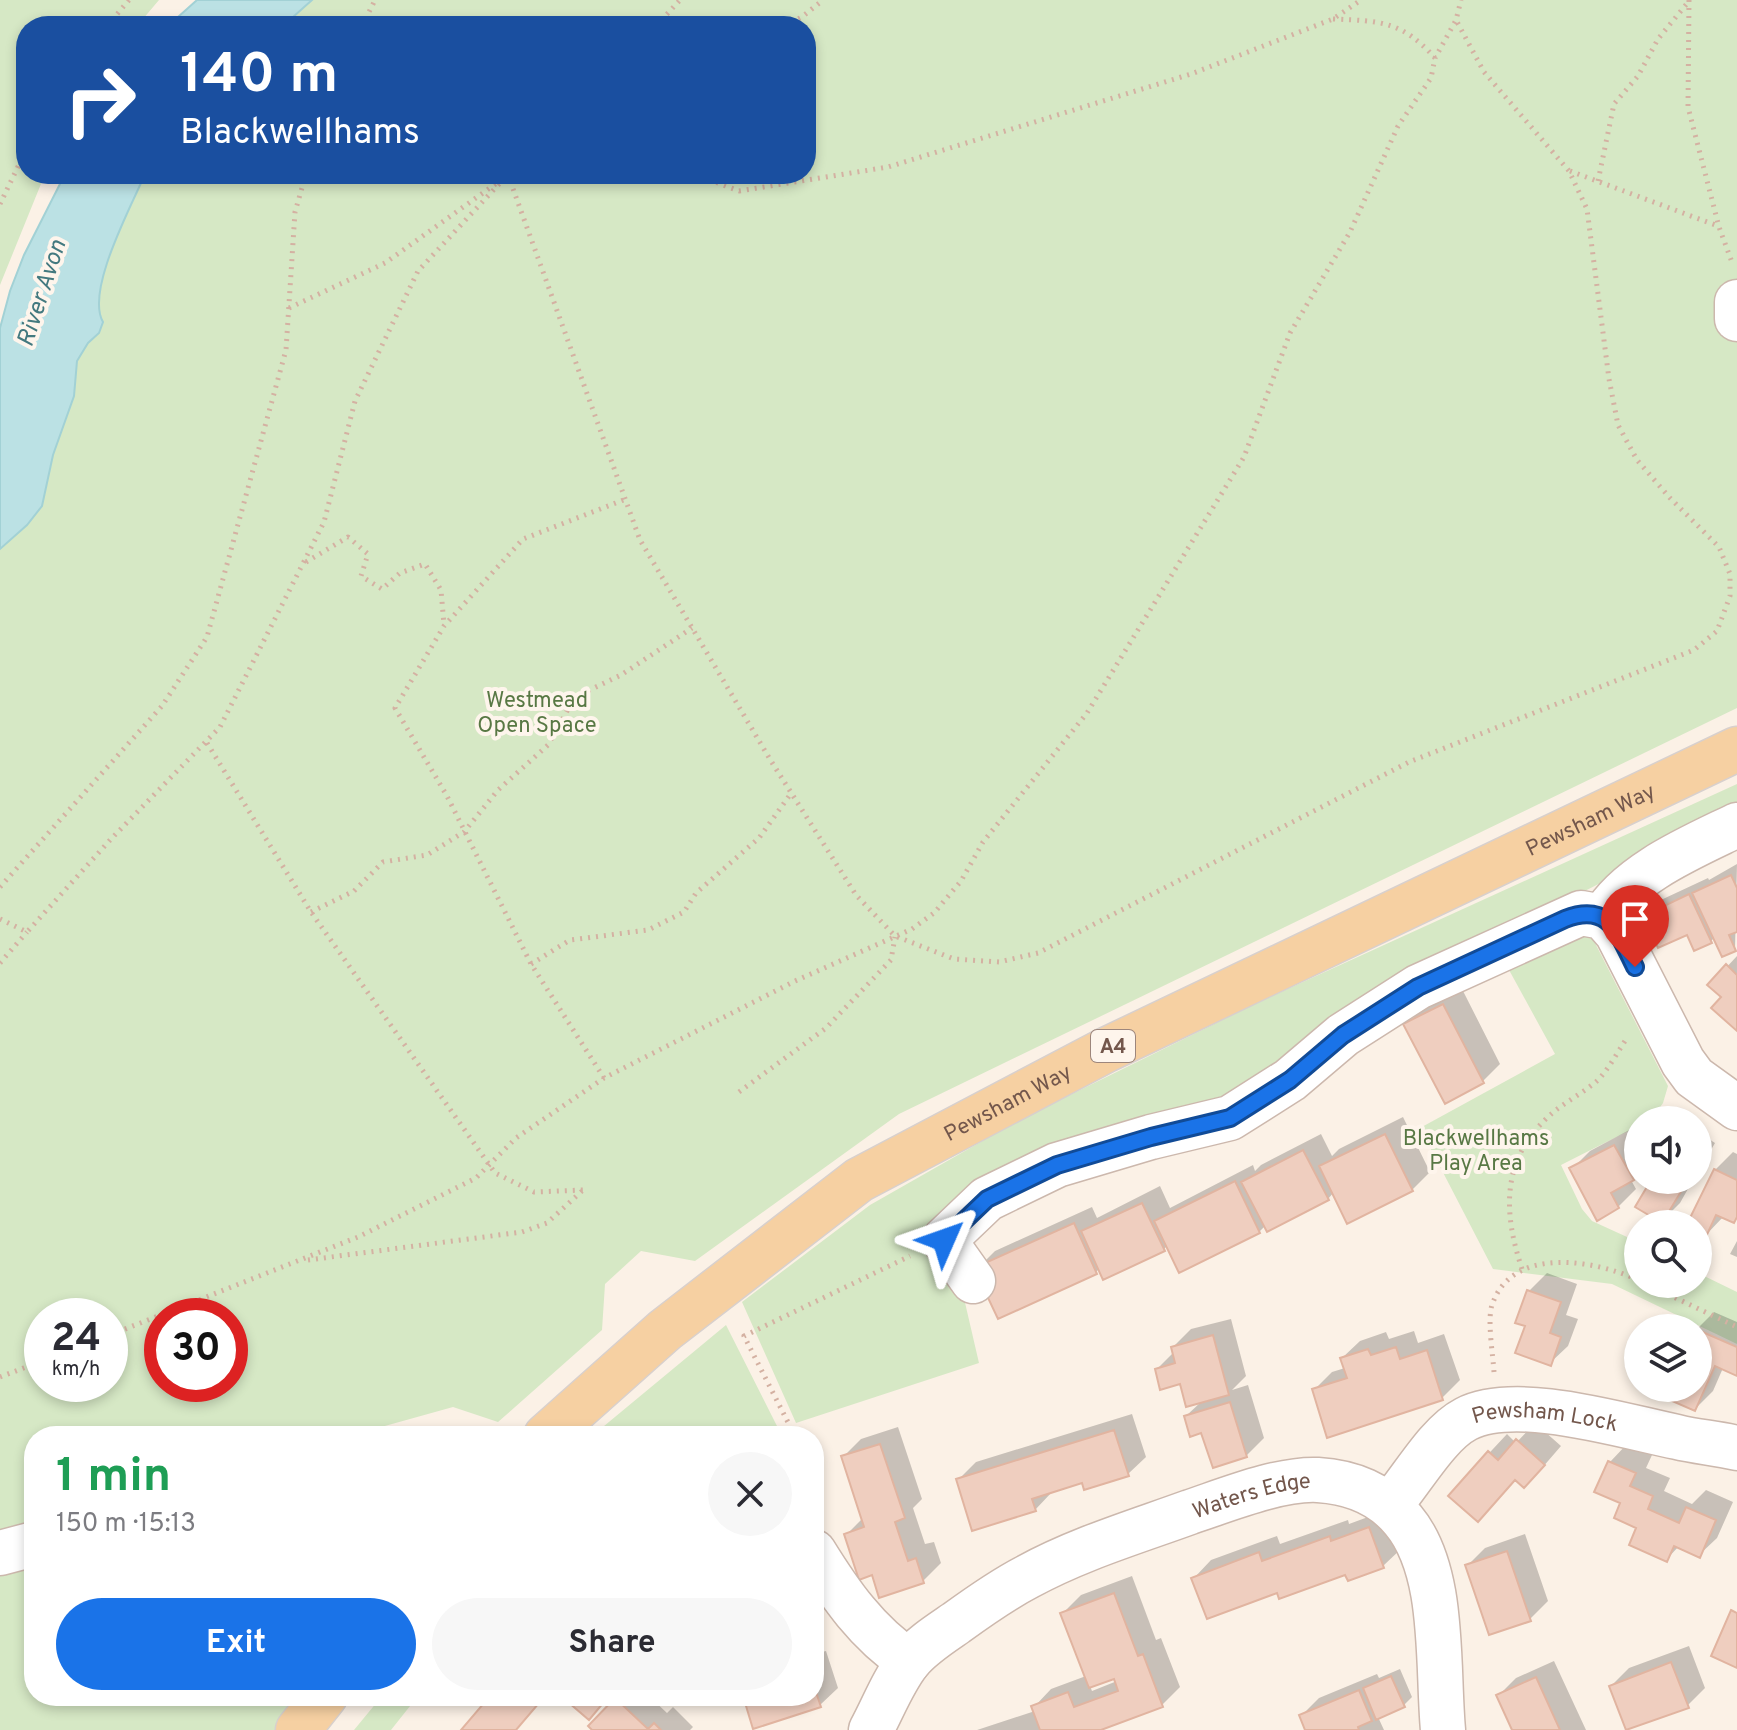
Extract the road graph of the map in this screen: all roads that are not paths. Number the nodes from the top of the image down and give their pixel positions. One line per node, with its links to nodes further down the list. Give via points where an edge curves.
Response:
1 (1737, 302): 2 (street)
2 (1737, 319)
3 (1737, 749): 8 (main road, Pewsham Way / A4, via 1106,1050 859,1180 665,1330)
4 (1718, 834): 5 (street, via 1636,881)
5 (1603, 917): 6 (street, via 1617,933 1694,1077); 7 (street, via 1588,912 1565,919 1418,987 1230,1118 1057,1165 987,1199 944,1240)
6 (1737, 1108)
7 (973, 1281)
8 (557, 1426)
9 (1737, 1448): 10 (street, Pewsham Lock, via 1554,1412 1496,1410 1455,1426)
10 (1390, 1505): 14 (street, Waters Edge, via 1351,1485 1317,1480 1217,1503 1025,1578); 18 (street, Waters Edge, via 1417,1539 1429,1565)
11 (24, 1547): 12 (street)
12 (0, 1553)
13 (824, 1567): 14 (street, via 874,1634)
14 (909, 1661): 17 (street, Waters Edge)
15 (317, 1706): 16 (main road)
16 (298, 1730)
17 (871, 1730)
18 (1443, 1730)

